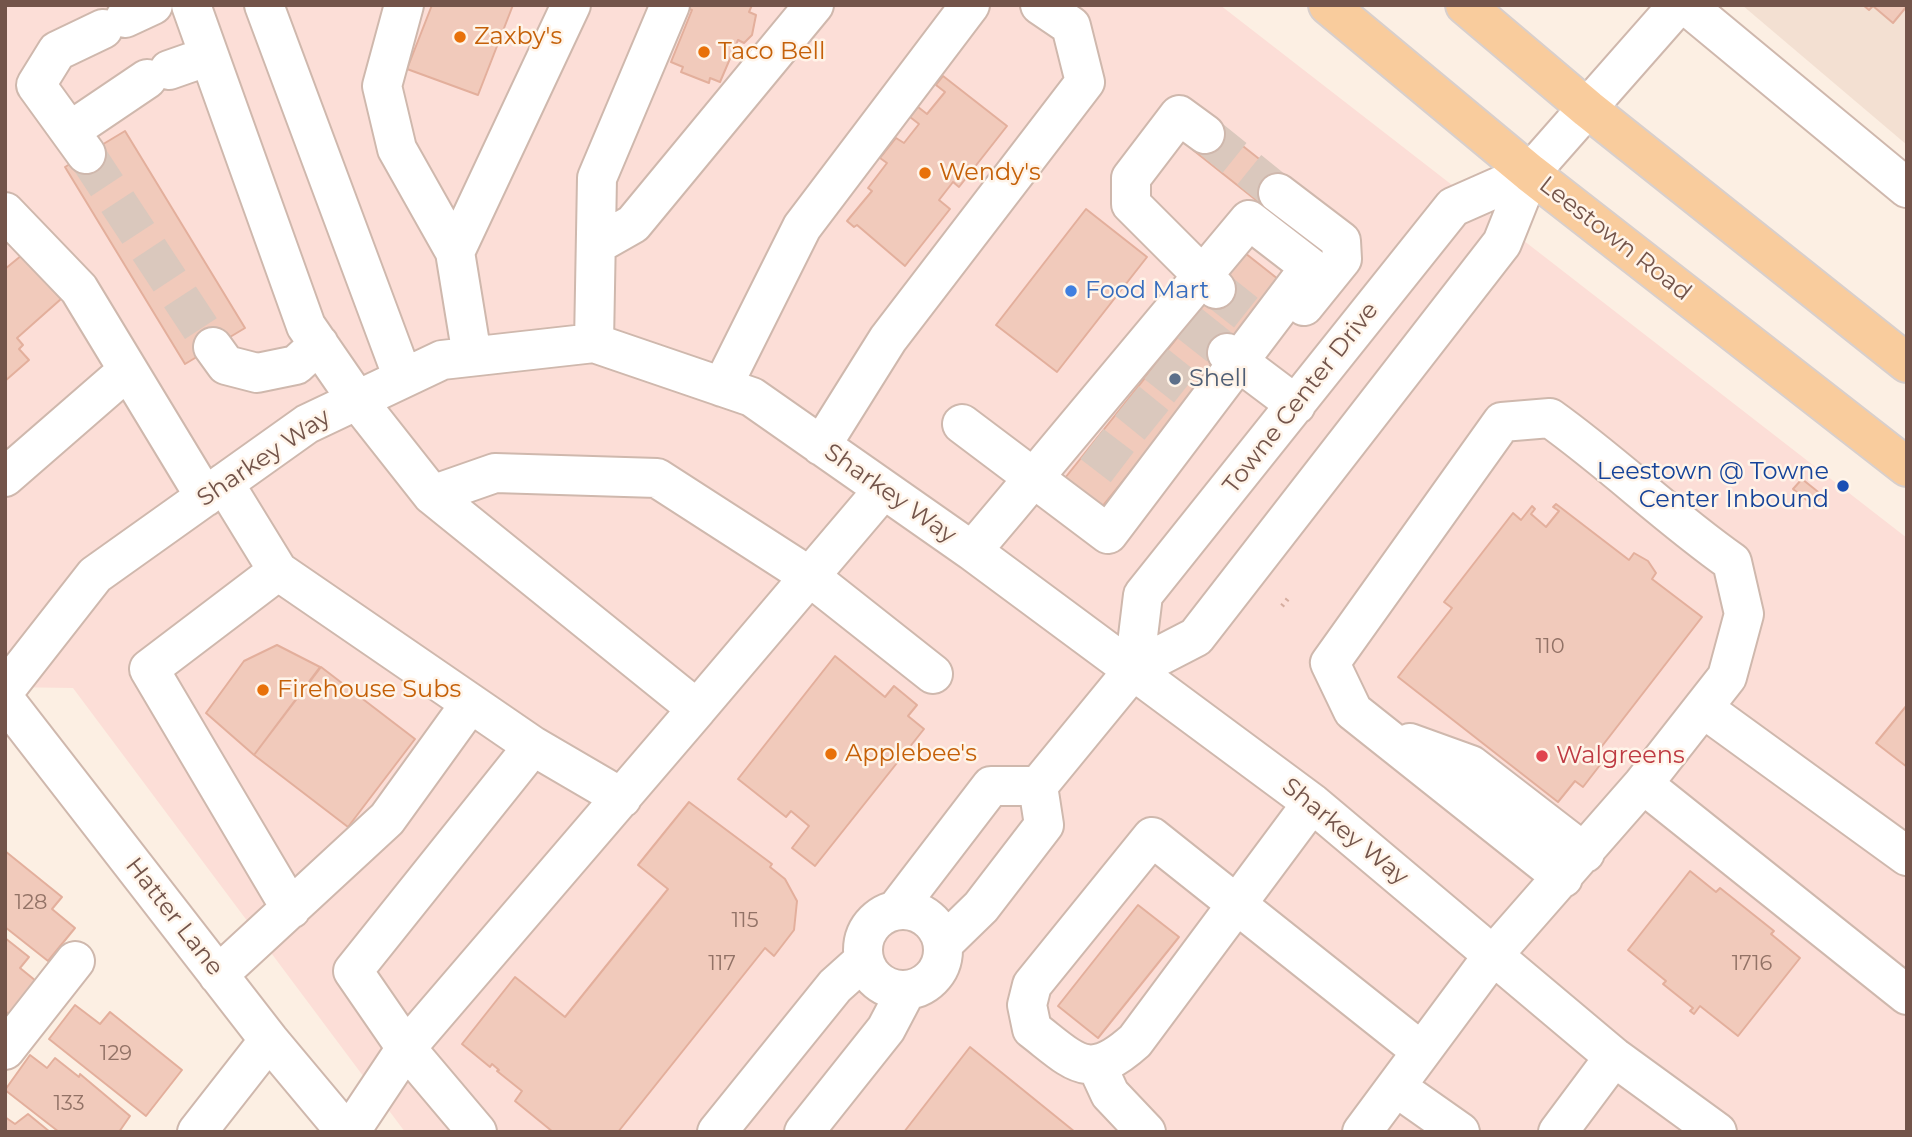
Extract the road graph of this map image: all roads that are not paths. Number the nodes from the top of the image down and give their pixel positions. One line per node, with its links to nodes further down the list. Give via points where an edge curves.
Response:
1 (191, 5): 14 (street)
2 (264, 5): 32 (street)
3 (404, 5): 22 (street, via 382,86 397,149)
4 (571, 5): 22 (street)
5 (670, 5): 21 (street, via 597,178)
6 (814, 5): 21 (street, via 633,224)
7 (970, 5): 33 (street, via 802,227)
8 (1040, 5): 37 (street, via 1071,26 1085,82 888,339)
9 (1328, 5): 17 (main road, Leestown Road)
10 (1465, 5): 15 (main road)
11 (1678, 5): 15 (street, Towne Center Drive)
12 (1686, 5): 18 (street)
13 (127, 17): 14 (street, via 57,51 36,85 78,143 158,75)
14 (209, 56): 26 (street, via 306,326)
15 (1588, 109): 17 (street, Towne Center Drive); 30 (main road)
16 (1205, 134): 23 (street, via 1179,115 1131,178 1131,204)
17 (1530, 173): 35 (street, Towne Center Drive, via 1453,207); 38 (main road, Leestown Road); 47 (street, Towne Center Drive, via 1502,243 1243,578 1196,636)
18 (1907, 188)
19 (1278, 193): 24 (street, via 1341,241 1342,259 1282,334)
20 (5, 212): 31 (street, via 79,289)
21 (596, 245): 25 (street)
22 (455, 251): 28 (street)
23 (1209, 283): 24 (street, via 1249,219 1310,267); 40 (street, via 1083,437)
24 (1259, 323): 29 (street)
25 (594, 343): 28 (street, Sharkey Way); 33 (street, Sharkey Way)
26 (318, 344): 27 (street, via 296,365 257,373 226,365); 34 (street)
27 (213, 347)
28 (472, 356): 32 (street, Sharkey Way, via 442,360)
29 (1233, 357): 35 (street); 40 (street, via 1138,479 1108,534)
30 (1907, 363)
31 (128, 370): 39 (street); 41 (street)
32 (403, 378): 34 (street, Sharkey Way)
33 (722, 387): 37 (street, Sharkey Way, via 752,397)
34 (357, 400): 41 (street, Sharkey Way, via 307,424); 43 (street)
35 (1296, 405): 47 (street, Towne Center Drive, via 1143,595)
36 (962, 424): 40 (street)
37 (821, 446): 42 (street, Sharkey Way)
38 (1907, 467)
39 (5, 477)
40 (1034, 478): 44 (street)
41 (215, 490): 45 (street); 49 (street, Sharkey Way, via 95,575)
42 (883, 490): 44 (street, Sharkey Way); 46 (street)
43 (432, 495): 46 (street, via 495,473 657,478); 53 (street)
44 (972, 551): 47 (street, Sharkey Way)
45 (278, 571): 51 (street); 62 (street, via 149,669)
46 (810, 576): 48 (street); 53 (street)
47 (1134, 669): 56 (street, Towne Center Drive); 58 (street, Sharkey Way)
48 (933, 674)
49 (5, 690)
50 (5, 700): 68 (street, Hatter Lane)
51 (470, 704): 54 (street); 62 (street, via 387,819)
52 (1703, 708): 55 (street); 59 (street); 60 (street, via 1727,677 1744,614 1732,562 1550,418 1502,422 1330,663 1353,711 1378,732 1471,765)
53 (697, 709): 57 (street)
54 (533, 746): 57 (street); 72 (street, via 353,971)
55 (1643, 784): 60 (street); 70 (street)
56 (1038, 786): 63 (street, via 991,786); 64 (street, via 1044,825 981,907)
57 (622, 798): 72 (street)
58 (1312, 803): 61 (street); 65 (street, Sharkey Way)
59 (1907, 856)
60 (1574, 865): 65 (street)
61 (1237, 904): 74 (street); 76 (street, via 1135,1041 1115,1059); 76 (street, via 1152,837 1032,985 1027,1005 1032,1029 1076,1062)
62 (291, 909): 68 (street)
63 (896, 910): 64 (street, via 921,914 939,931); 66 (street, via 873,924 863,947)
64 (943, 944): 69 (street, via 936,974 919,988)
65 (1494, 954): 74 (street); 75 (street, Sharkey Way)
66 (864, 960): 69 (street, via 879,983); 81 (street, via 835,986)
67 (75, 961): 73 (street)
68 (218, 975): 71 (street, Hatter Lane)
69 (906, 991): 82 (street, via 886,1029)
70 (1907, 995)
71 (269, 1040): 78 (street); 79 (street, Hatter Lane)
72 (407, 1048): 79 (street); 80 (street)
73 (5, 1050)
74 (1421, 1051): 77 (street)
75 (1614, 1057): 86 (street); 87 (street, Sharkey Way)
76 (1097, 1066): 83 (street, via 1110,1094)
77 (1396, 1087): 84 (street); 85 (street)
78 (197, 1132)
79 (348, 1132)
80 (477, 1132)
81 (717, 1132)
82 (804, 1132)
83 (1146, 1132)
84 (1362, 1132)
85 (1460, 1132)
86 (1558, 1132)
87 (1717, 1132)

